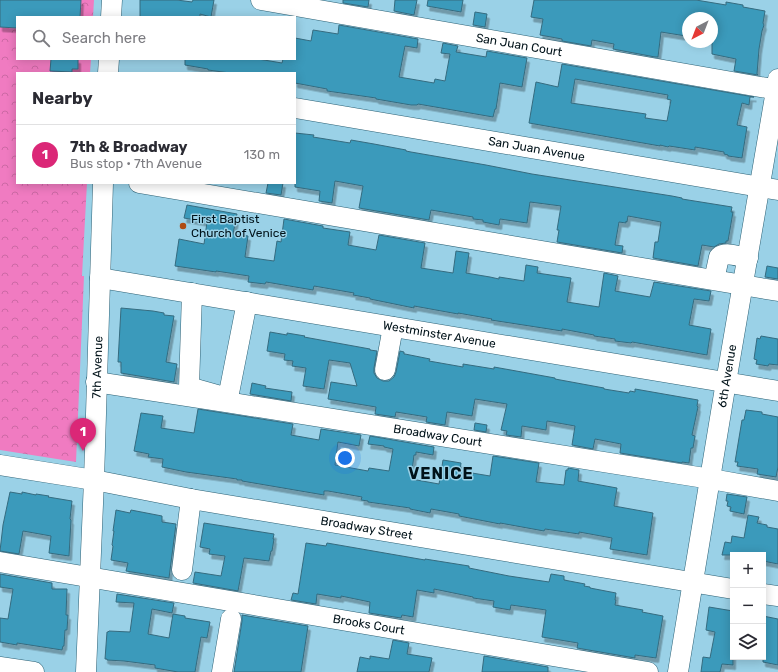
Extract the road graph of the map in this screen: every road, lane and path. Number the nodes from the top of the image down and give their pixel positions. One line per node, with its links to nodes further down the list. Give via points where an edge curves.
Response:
1 (112, 0): 3 (street)
2 (261, 0): 6 (street, San Juan Court)
3 (111, 16)
4 (109, 60): 5 (street)
5 (108, 72)
6 (777, 86): 10 (street, 6th Avenue)
7 (296, 108): 10 (street, San Juan Avenue)
8 (103, 184): 13 (street, 7th Avenue)
9 (145, 184): 14 (street)
10 (769, 189): 11 (street, 6th Avenue)
11 (748, 258): 12 (street, via 722,254); 14 (street, 6th Avenue)
12 (716, 271)
13 (100, 278): 16 (street, Westminster Avenue); 20 (street, 7th Avenue)
14 (743, 286): 15 (street); 21 (street, 6th Avenue)
15 (778, 291)
16 (192, 293): 17 (street, Westminster Avenue); 17 (street, via 189,388 228,398)
17 (247, 302): 18 (street, Westminster Avenue)
18 (393, 327): 19 (street); 21 (street, Westminster Avenue)
19 (385, 370)
20 (96, 382): 24 (street, Broadway Court); 25 (street, 7th Avenue)
21 (726, 382): 22 (street, Westminster Avenue); 24 (street, 6th Avenue)
22 (778, 391)
23 (0, 465): 25 (street, Broadway Street)
24 (711, 479): 26 (street, Broadway Court); 31 (street, 6th Avenue)
25 (94, 480): 27 (street, Broadway Street); 30 (street, 7th Avenue)
26 (778, 491)
27 (191, 499): 29 (street); 31 (street, Broadway Street)
28 (0, 562): 30 (street, Brooks Court)
29 (182, 570)
30 (90, 577): 38 (street, 7th Avenue); 40 (street, Brooks Court)
31 (693, 582): 32 (street, Broadway Street); 41 (street, 6th Avenue)
32 (730, 588)
33 (766, 594): 34 (street)
34 (778, 596)
35 (231, 619): 39 (street)
36 (0, 667): 37 (street)
37 (34, 672)
38 (86, 672)
39 (222, 672)
40 (648, 672)
41 (678, 672)

